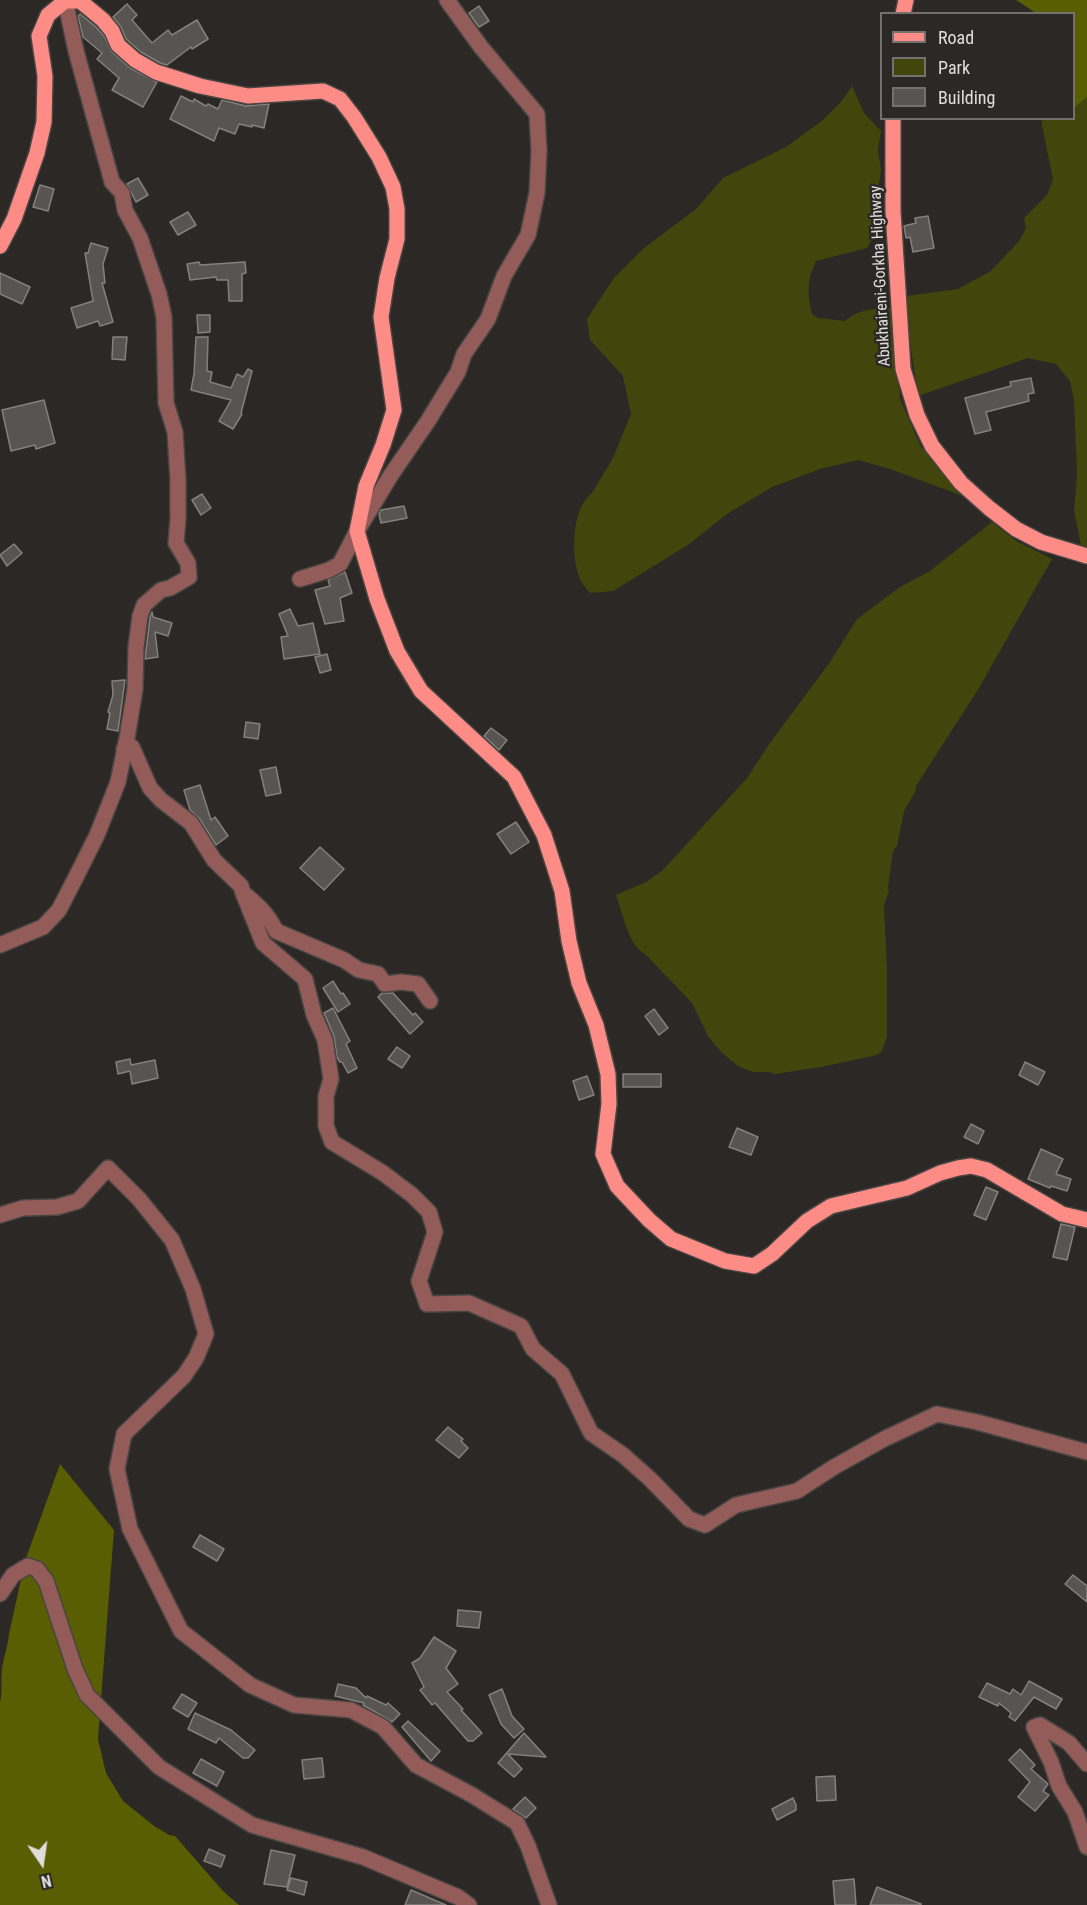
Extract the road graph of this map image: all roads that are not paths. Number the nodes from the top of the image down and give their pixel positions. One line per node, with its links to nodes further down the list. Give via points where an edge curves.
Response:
1 (65, 0): 4 (main road, via 48,15 39,36 45,76 44,122 14,219); 5 (main road, via 80,1 103,20 118,45 156,72 248,96 323,91 340,99 379,157 393,187 397,209 397,239 381,317 394,410 366,486); 8 (street, via 112,182 122,193 125,210 140,238 159,294 164,317 166,403 174,432 176,543 188,563 189,577 161,590 144,605 140,616 135,688)
2 (447, 0): 5 (street, via 537,114 537,193 528,235 504,276 488,319 464,354 458,372 428,422)
3 (893, 120): 6 (main road, Abukhaireni-Gorkha Highway, via 893,211 903,369 917,415 932,446 961,483 989,508 1041,542)
4 (0, 246)
5 (357, 531): 7 (street, via 340,564); 13 (main road, via 397,651 421,691 514,777 544,835 562,891 579,983 596,1025 608,1074 603,1154 617,1186 649,1220 671,1239 703,1254 754,1266 831,1206 907,1188 940,1173 971,1166 997,1174 1062,1214)
6 (1087, 556)
7 (300, 579)
8 (124, 749): 9 (street, via 132,747 150,788 191,823 214,860 241,886); 10 (street, via 118,782 97,835 59,910 43,927)
9 (243, 893): 11 (street, via 271,919 276,931 344,960 358,970 378,974 385,984 418,984); 14 (street, via 263,943 304,979 325,1040 331,1078 326,1096 326,1126 333,1142 383,1173 429,1212 435,1232 419,1281 427,1304 469,1303 521,1326 533,1349 562,1374 591,1433 650,1479 689,1519 705,1525 736,1505 797,1491 884,1439 937,1414)
10 (0, 945)
11 (430, 1001)
12 (0, 1215): 19 (street, via 78,1201 108,1168 172,1240 193,1289 206,1334 184,1376 124,1434 117,1469 130,1529 181,1631 250,1685 294,1705 351,1710 383,1727 416,1765 517,1823)
13 (1087, 1221)
14 (1087, 1452)
15 (0, 1594): 18 (street, via 13,1575 28,1566 37,1569 46,1581 87,1695 159,1767 252,1825 363,1857)
16 (1087, 1764): 17 (street, via 1069,1743 1040,1725 1034,1726)
17 (1087, 1847)
18 (469, 1905)
19 (549, 1905)

